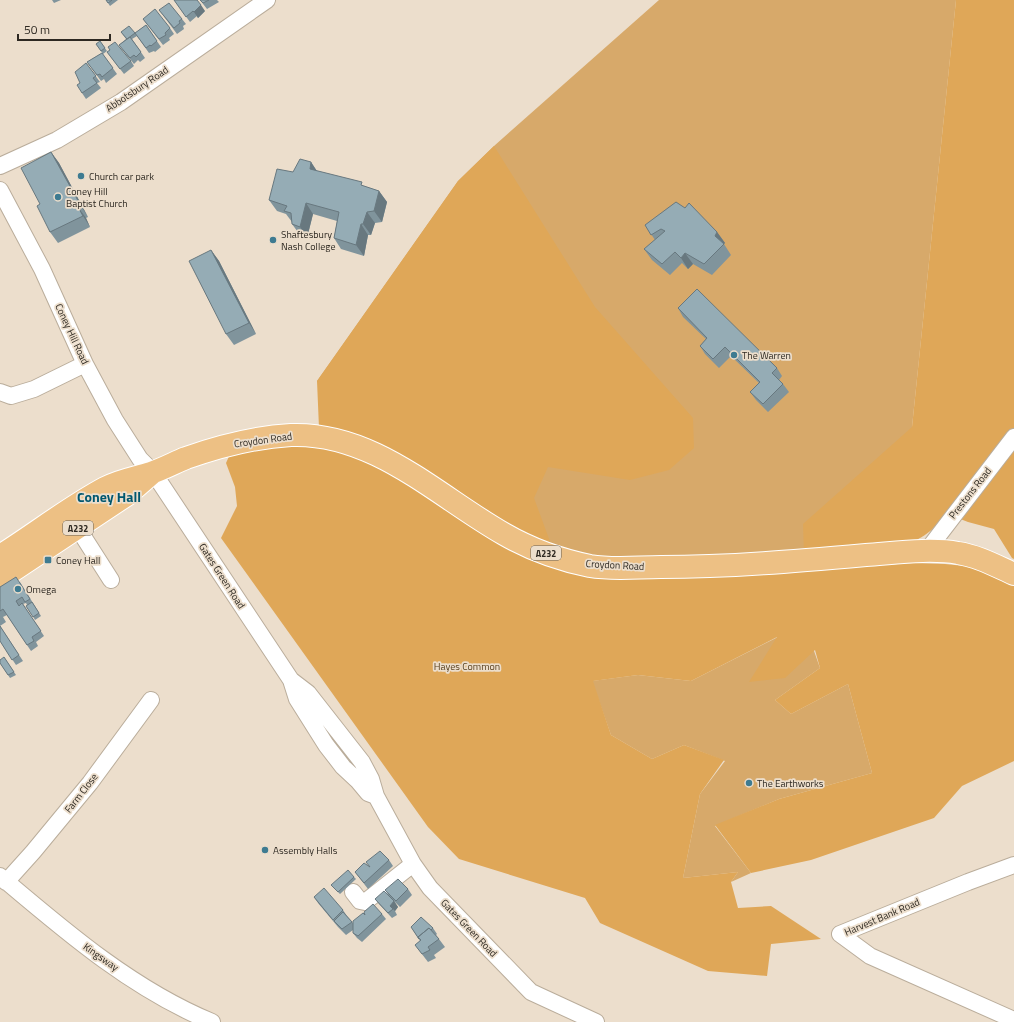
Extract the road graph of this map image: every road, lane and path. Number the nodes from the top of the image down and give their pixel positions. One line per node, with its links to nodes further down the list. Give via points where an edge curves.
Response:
1 (267, 0): 2 (street, Abbotsbury Road, via 121,102 57,140)
2 (0, 166)
3 (0, 190): 4 (street, Coney Hill Road, via 42,270)
4 (85, 364): 5 (street, via 34,389 11,396); 7 (street, Coney Hill Road, via 115,420 140,458)
5 (0, 392)
6 (1014, 437): 9 (street, Prestons Road, via 932,544)
7 (153, 472): 8 (highway, Croydon Road / A232, via 128,494); 9 (highway, Croydon Road / A232, via 237,442 270,436 312,435 383,457 506,535 550,555 593,566 708,566); 15 (street, Gates Green Road, via 291,680 308,693 362,762 376,796)
8 (72, 520): 10 (highway, Croydon Road / A232); 12 (highway, Croydon Road / A232); 13 (street)
9 (929, 552): 11 (highway, Croydon Road / A232, via 956,552 972,556)
10 (0, 556)
11 (1014, 574)
12 (0, 579)
13 (111, 580)
14 (151, 700): 17 (street, Farm Close, via 90,783 33,852)
15 (413, 864): 18 (street, via 365,902 360,901); 21 (street, Gates Green Road, via 430,888 531,992)
16 (1014, 865): 19 (street, Harvest Bank Road, via 840,934 870,956)
17 (3, 879): 20 (street, Kingsway, via 107,962 152,991)
18 (353, 892)
19 (1014, 1020)
20 (212, 1022)
21 (596, 1022)

